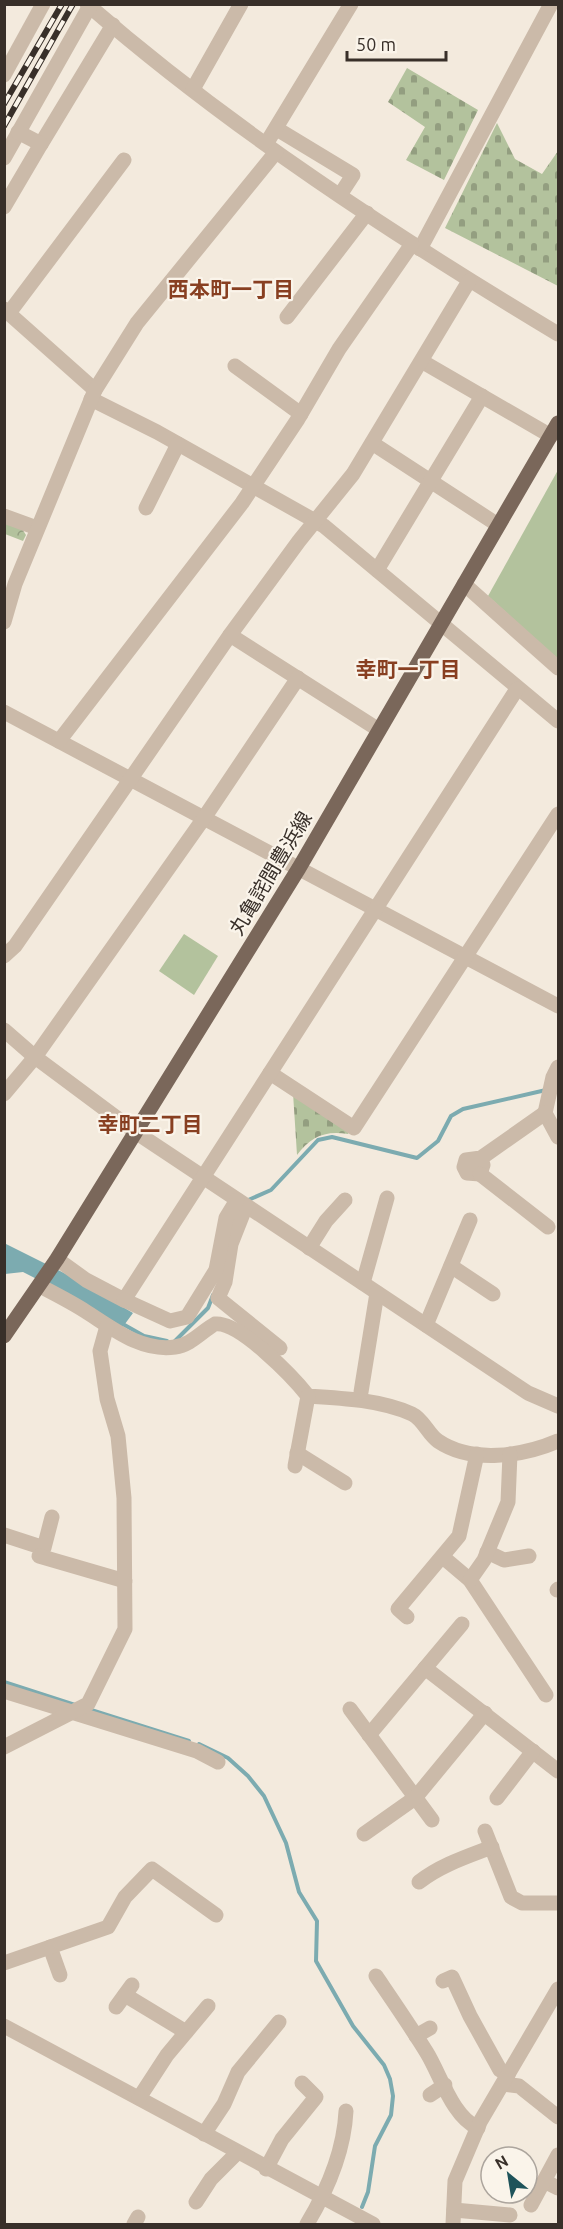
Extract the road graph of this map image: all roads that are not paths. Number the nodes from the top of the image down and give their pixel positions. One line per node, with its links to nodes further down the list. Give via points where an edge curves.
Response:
1 (43, 4): 7 (street)
2 (241, 4): 8 (street)
3 (351, 4): 9 (street)
4 (551, 4): 18 (street)
5 (89, 5): 6 (street); 10 (street)
6 (113, 25): 8 (street); 11 (street)
7 (4, 75)
8 (193, 89): 12 (street)
9 (277, 129): 12 (street); 15 (street, via 353,175)
10 (18, 132): 11 (street); 13 (street)
11 (41, 144): 16 (street)
12 (271, 148): 15 (street); 25 (street, via 137,323)
13 (4, 158)
14 (124, 160): 20 (street)
15 (340, 195): 17 (street)
16 (4, 207)
17 (367, 213): 18 (street); 21 (street)
18 (416, 246): 19 (street); 27 (street, via 339,350)
19 (469, 280): 22 (street); 23 (street)
20 (7, 311): 25 (street)
21 (287, 317)
22 (558, 334)
23 (423, 362): 26 (street); 29 (street)
24 (235, 366): 27 (street)
25 (93, 394): 30 (street); 37 (street)
26 (482, 396): 28 (street); 31 (street)
27 (301, 414): 32 (street)
28 (555, 429): 36 (main road, 丸亀詫間豊浜線)
29 (372, 443): 31 (street); 35 (street, via 353,474)
30 (178, 444): 32 (street); 33 (street)
31 (430, 481): 36 (street); 38 (street)
32 (252, 487): 35 (street); 49 (street)
33 (146, 508)
34 (4, 516): 37 (street)
35 (315, 520): 38 (street); 42 (street)
36 (498, 525): 39 (main road, 丸亀詫間豊浜線)
37 (37, 528): 40 (street)
38 (377, 570): 41 (street)
39 (464, 584): 41 (main road, 丸亀詫間豊浜線); 43 (street)
40 (4, 622)
41 (441, 623): 45 (street); 48 (main road, 丸亀詫間豊浜線)
42 (230, 635): 44 (street); 50 (street)
43 (558, 668)
44 (298, 678): 48 (street); 52 (street)
45 (517, 689): 47 (street); 54 (street)
46 (4, 712): 49 (street)
47 (558, 721)
48 (379, 730): 53 (main road, 丸亀詫間豊浜線)
49 (59, 741): 50 (street)
50 (130, 780): 52 (street); 55 (street, via 15,946)
51 (558, 814): 56 (street)
52 (204, 818): 53 (street); 59 (street)
53 (299, 868): 54 (street); 64 (main road, 丸亀詫間豊浜線)
54 (376, 909): 56 (street); 60 (street)
55 (4, 956)
56 (466, 959): 57 (street); 60 (street, via 354,1128)
57 (558, 1006)
58 (4, 1030): 59 (street)
59 (35, 1057): 62 (street); 64 (street)
60 (270, 1073): 66 (street)
61 (555, 1073): 63 (street)
62 (4, 1094)
63 (547, 1106): 65 (street); 71 (street, via 481,1158 480,1174)
64 (137, 1133): 66 (street); 73 (main road, 丸亀詫間豊浜線)
65 (558, 1137)
66 (203, 1175): 69 (street); 79 (street)
67 (387, 1198): 75 (street)
68 (345, 1200): 72 (street)
69 (241, 1203): 72 (street); 79 (street, via 226,1218 216,1270 187,1317 170,1321); 83 (street, via 225,1282 218,1298)
70 (470, 1220): 74 (street)
71 (548, 1227)
72 (309, 1248): 75 (street)
73 (57, 1259): 76 (main road, 丸亀詫間豊浜線); 79 (street)
74 (451, 1266): 78 (street); 80 (street)
75 (363, 1283): 77 (street)
76 (40, 1286): 81 (street); 82 (main road, 丸亀詫間豊浜線)
77 (377, 1293): 80 (street); 84 (street)
78 (493, 1294)
79 (124, 1300)
80 (426, 1325): 86 (street, via 528,1393)
81 (106, 1326): 85 (street, via 142,1344 174,1347 215,1324 228,1325 263,1351); 98 (street, via 100,1351 107,1399 118,1436 124,1498)
82 (4, 1336)
83 (280, 1348)
84 (361, 1392)
85 (308, 1396): 88 (street, via 377,1404 415,1415 437,1441); 90 (street, via 296,1460)
86 (558, 1406)
87 (558, 1441): 89 (street, via 538,1450)
88 (477, 1454): 89 (street); 96 (street, via 459,1536)
89 (510, 1454): 93 (street, via 508,1502)
90 (344, 1483)
91 (52, 1517): 92 (street, via 44,1548)
92 (4, 1535)
93 (488, 1552): 95 (street, via 504,1560); 97 (street)
94 (39, 1556): 98 (street, via 68,1571)
95 (529, 1556)
96 (444, 1558): 97 (street); 99 (street, via 398,1609)
97 (470, 1580): 103 (street, via 482,1608 520,1647)
98 (125, 1581): 104 (street, via 125,1629)
99 (407, 1617)
100 (462, 1624): 101 (street)
101 (425, 1668): 106 (street); 107 (street)
102 (4, 1691): 104 (street)
103 (546, 1695)
104 (79, 1709): 108 (street); 110 (street, via 133,1738)
105 (350, 1709): 107 (street)
106 (485, 1713): 109 (street); 112 (street)
107 (369, 1735): 112 (street)
108 (9, 1741)
109 (533, 1751): 111 (street); 113 (street)
110 (218, 1762)
111 (558, 1771)
112 (416, 1798): 114 (street); 116 (street, via 381,1829)
113 (497, 1798)
114 (432, 1820)
115 (485, 1831): 117 (street)
116 (364, 1834)
117 (492, 1847): 118 (street, via 453,1861); 119 (street, via 512,1897 522,1903)
118 (419, 1881)
119 (558, 1903)
120 (216, 1915): 121 (street, via 152,1869 125,1897 108,1927)
121 (50, 1947): 122 (street); 123 (street)
122 (4, 1962)
123 (60, 1974)
124 (376, 1981): 134 (street, via 423,2032)
125 (443, 1981): 132 (street, via 452,1977 462,2011)
126 (558, 1989): 132 (street)
127 (124, 1995): 131 (street)
128 (208, 2006): 131 (street)
129 (279, 2022): 140 (street, via 234,2069 224,2104)
130 (4, 2026): 136 (street)
131 (186, 2032): 136 (street)
132 (505, 2079): 138 (street); 139 (street)
133 (302, 2083): 143 (street, via 316,2097 282,2139)
134 (445, 2085): 135 (street); 139 (street, via 469,2124)
135 (429, 2095)
136 (139, 2098): 140 (street)
137 (346, 2111): 147 (street, via 345,2132)
138 (558, 2117)
139 (478, 2128): 150 (street, via 455,2181)
140 (204, 2134): 141 (street)
141 (237, 2152): 143 (street); 148 (street)
142 (558, 2156): 144 (street)
143 (266, 2169): 147 (street)
144 (544, 2181): 145 (street); 146 (street)
145 (558, 2188)
146 (539, 2190)
147 (322, 2199): 151 (street); 152 (street)
148 (196, 2202)
149 (510, 2215): 150 (street)
150 (454, 2217)
151 (352, 2219): 153 (street)
152 (307, 2224)
153 (374, 2224)

